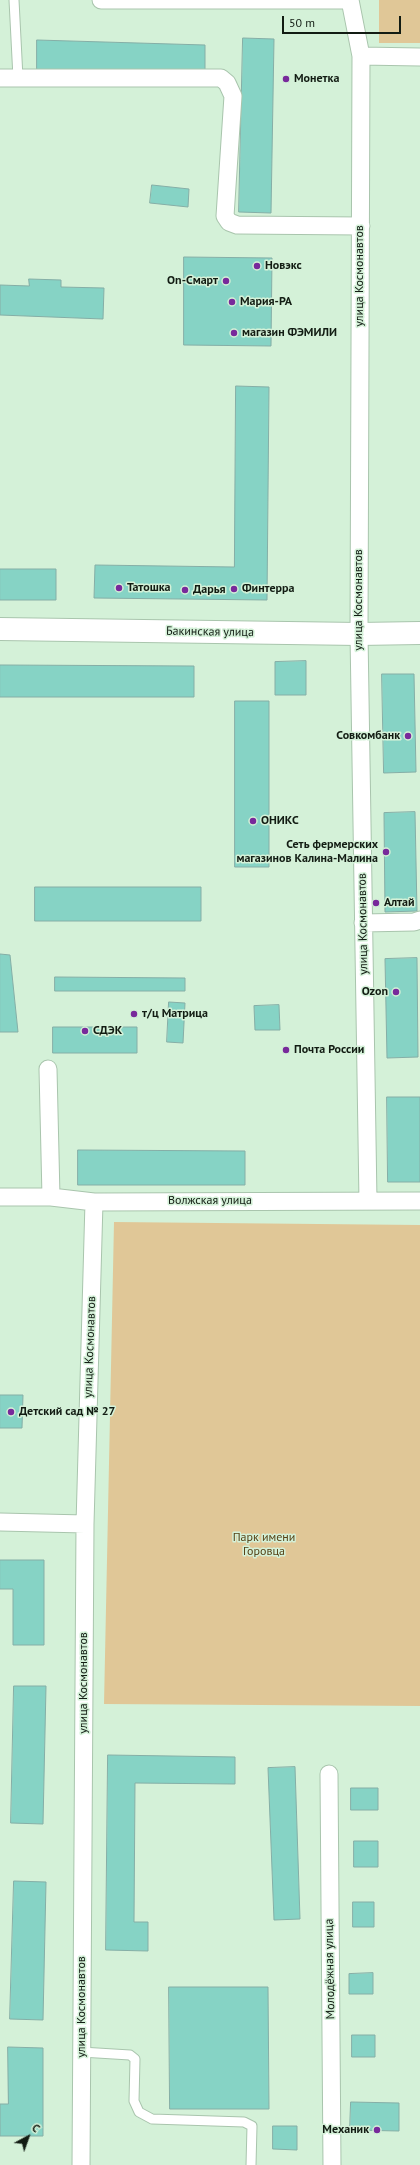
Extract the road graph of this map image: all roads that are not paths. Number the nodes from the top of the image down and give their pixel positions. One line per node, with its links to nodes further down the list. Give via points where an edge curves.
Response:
1 (14, 0): 7 (lane)
2 (101, 0): 3 (street)
3 (350, 0): 4 (street, улица Космонавтов)
4 (361, 56): 5 (street); 8 (street, улица Космонавтов)
5 (420, 56)
6 (0, 78): 7 (street)
7 (18, 78): 8 (street, via 221,78 234,96 225,216 229,222 237,225)
8 (360, 226): 11 (street, улица Космонавтов)
9 (0, 628): 11 (street, Бакинская улица)
10 (420, 633): 11 (street, Бакинская улица)
11 (359, 634): 13 (street, улица Космонавтов)
12 (420, 920): 13 (street)
13 (363, 922): 17 (street, улица Космонавтов)
14 (48, 1069): 16 (street)
15 (0, 1197): 16 (street, Волжская улица)
16 (51, 1197): 19 (street, Волжская улица)
17 (368, 1201): 18 (street, Волжская улица); 19 (street, Волжская улица)
18 (420, 1201)
19 (94, 1202): 21 (street, улица Космонавтов)
20 (0, 1522): 21 (street)
21 (85, 1524): 23 (street, улица Космонавтов)
22 (328, 1774): 26 (street, Молодёжная улица)
23 (81, 2052): 24 (street, улица Космонавтов); 25 (lane, via 130,2055 135,2059 134,2101 139,2112 152,2119 244,2122 252,2126)
24 (82, 2165)
25 (251, 2165)
26 (332, 2165)

